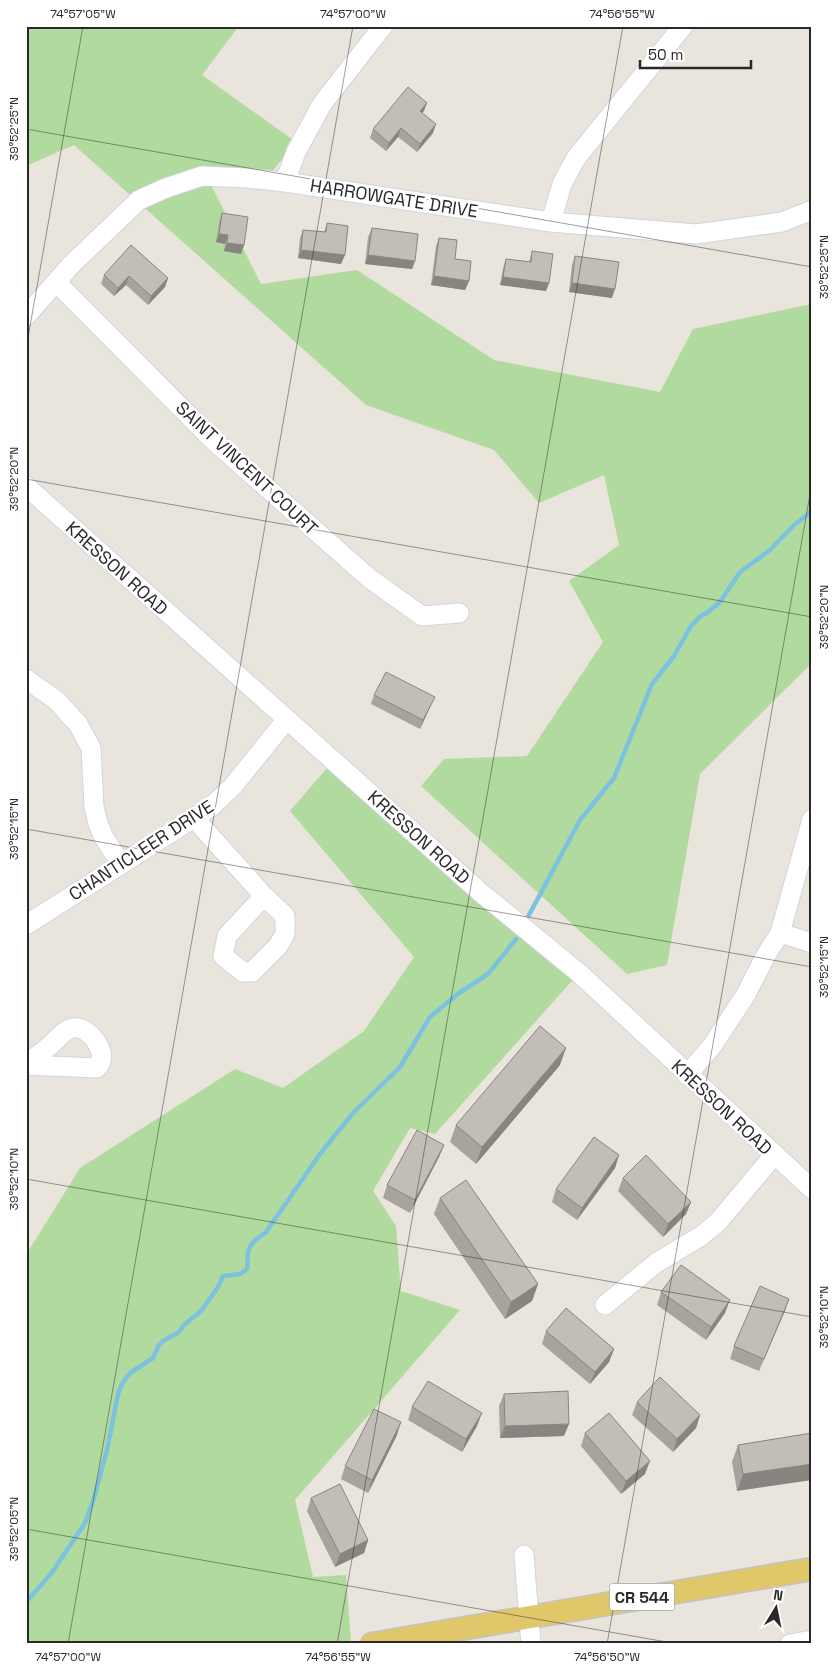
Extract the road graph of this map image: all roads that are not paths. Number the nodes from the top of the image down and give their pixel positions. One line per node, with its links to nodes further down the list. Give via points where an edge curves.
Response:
1 (383, 26): 3 (street, via 322,104 296,152)
2 (683, 26): 5 (street, via 576,158 562,184)
3 (285, 182): 5 (street, HARROWGATE DRIVE); 6 (street, HARROWGATE DRIVE, via 202,176 166,188 139,200)
4 (812, 210): 5 (street, HARROWGATE DRIVE, via 782,222 696,234)
5 (551, 222)
6 (56, 282): 7 (street, HARROWGATE DRIVE); 9 (street, SAINT VINCENT COURT, via 215,442 368,578 422,616)
7 (26, 316)
8 (26, 486): 11 (street, KRESSON ROAD)
9 (459, 613)
10 (26, 680): 14 (street, via 56,700 78,724 91,748 98,823)
11 (287, 719): 12 (street, CHANTICLEER DRIVE, via 233,786); 19 (street, KRESSON ROAD, via 479,891 579,973)
12 (194, 818): 14 (street, CHANTICLEER DRIVE); 15 (street)
13 (812, 819): 17 (street)
14 (121, 864): 16 (street, CHANTICLEER DRIVE)
15 (264, 896)
16 (26, 925)
17 (780, 933): 18 (street); 19 (street, via 745,996 712,1046)
18 (812, 943)
19 (687, 1075): 20 (street, KRESSON ROAD)
20 (774, 1155): 21 (street, KRESSON ROAD); 22 (street, via 718,1222 656,1263)
21 (812, 1189)
22 (605, 1305)
23 (524, 1556): 25 (street)
24 (812, 1569): 25 (main road, CR 544)
25 (530, 1617): 27 (main road, CR 544); 28 (street); 29 (street)
26 (812, 1640): 30 (street)
27 (372, 1644)
28 (531, 1644)
29 (540, 1644)
30 (790, 1644)

